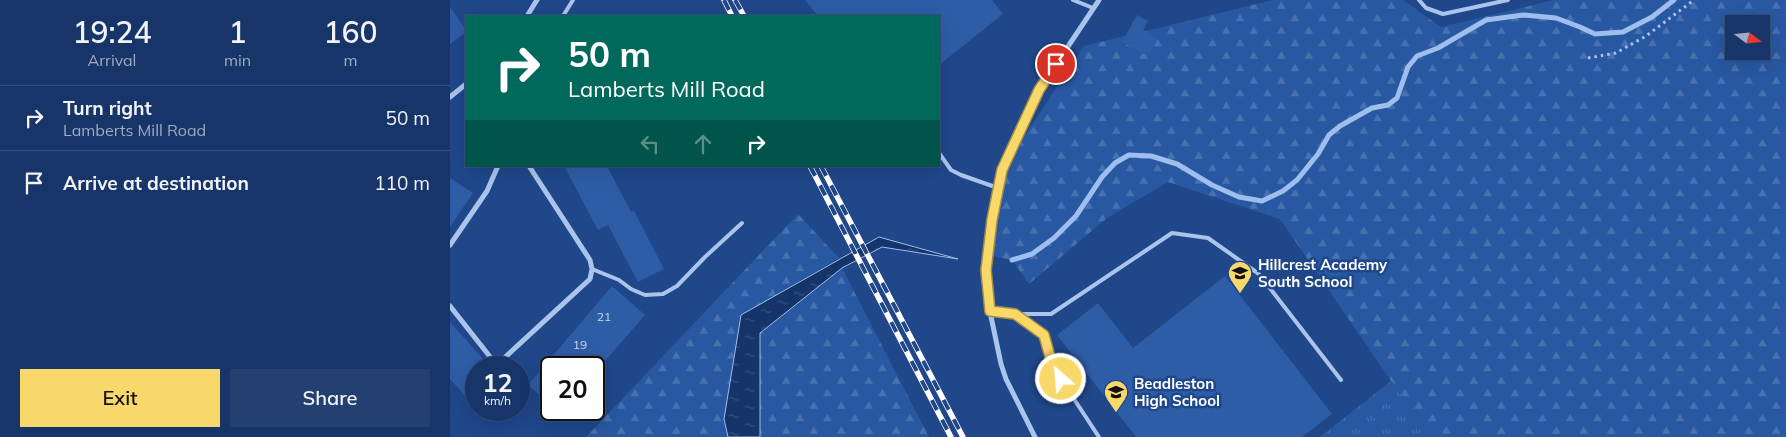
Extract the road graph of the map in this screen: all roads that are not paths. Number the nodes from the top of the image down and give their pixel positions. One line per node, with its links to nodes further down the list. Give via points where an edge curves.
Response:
1 (536, 0): 8 (street)
2 (573, 0): 9 (lane)
3 (1073, 0): 7 (lane)
4 (1099, 0): 7 (street)
5 (1420, 0): 6 (lane, via 1426,8 1443,14)
6 (1508, 0)
7 (1093, 8): 15 (street, via 1039,90 1002,170)
8 (528, 15)
9 (564, 15)
10 (465, 85): 11 (street)
11 (450, 97)
12 (940, 154): 15 (lane, via 952,170)
13 (498, 167): 17 (street, via 487,191)
14 (530, 167): 18 (street, via 590,260)
15 (998, 188): 20 (street, via 986,270)
16 (742, 223): 18 (lane, via 677,286 663,294 645,295)
17 (450, 245)
18 (592, 269): 19 (street, via 590,279 502,360 491,358)
19 (450, 306)
20 (990, 311): 21 (lane); 23 (street, via 1006,379)
21 (1015, 314): 22 (lane, via 1051,314 1172,234 1208,238 1260,274); 24 (lane, via 1044,335 1052,364)
22 (1341, 380)
23 (1034, 437)
24 (1099, 437)

